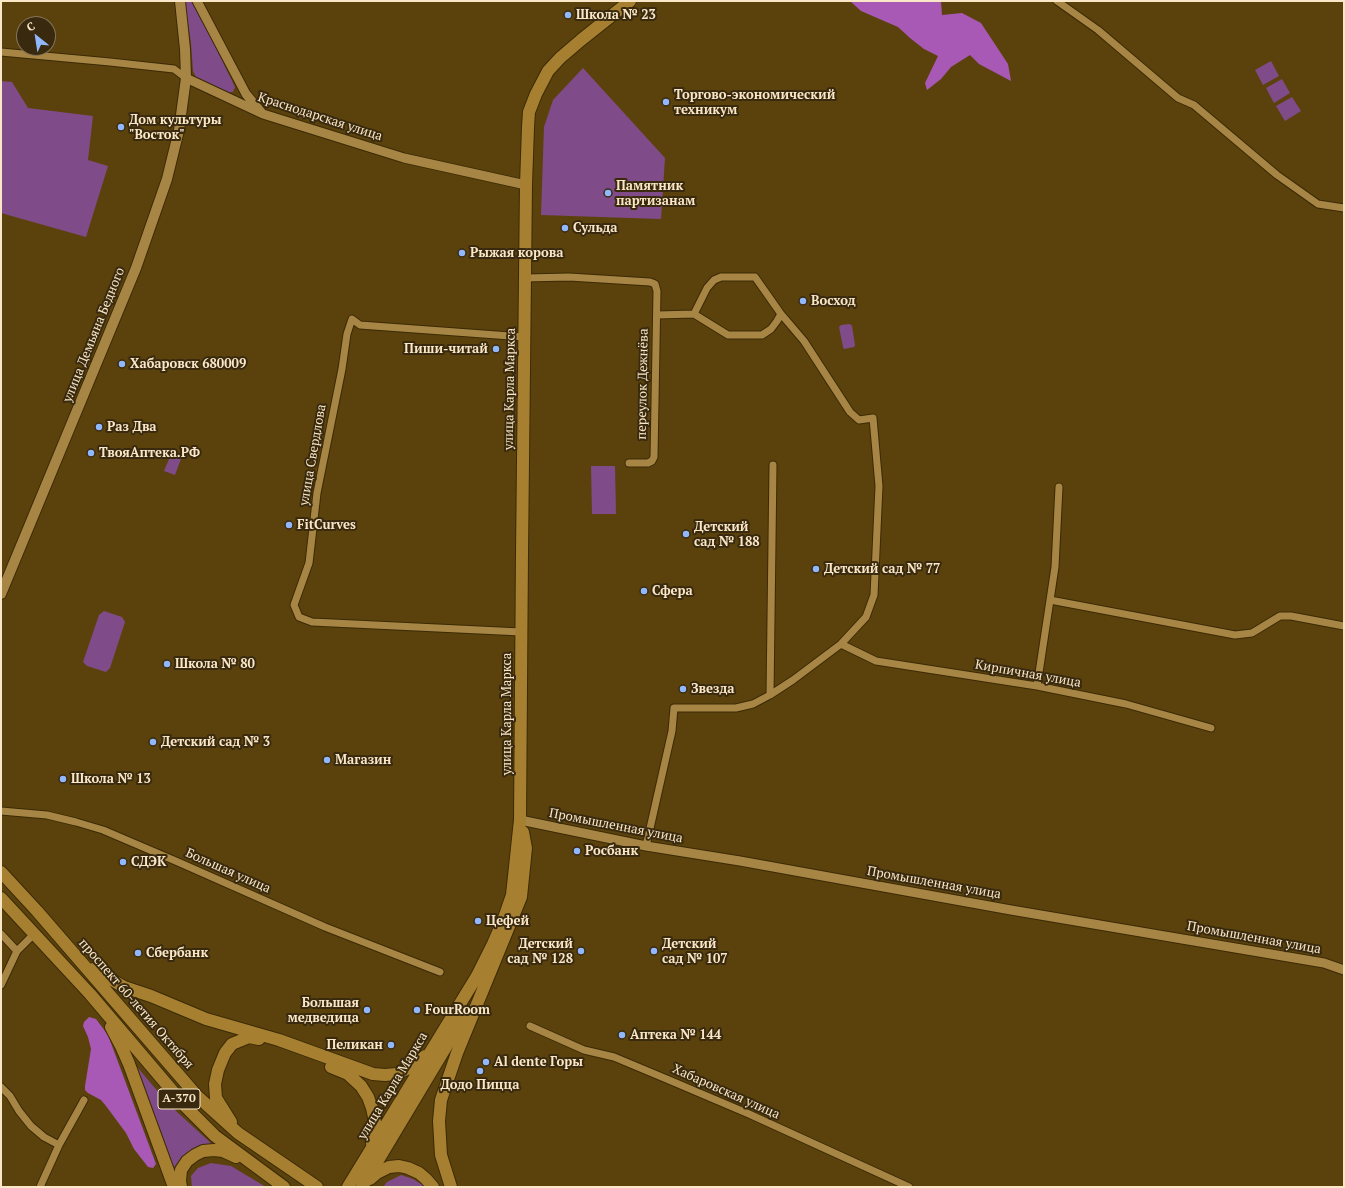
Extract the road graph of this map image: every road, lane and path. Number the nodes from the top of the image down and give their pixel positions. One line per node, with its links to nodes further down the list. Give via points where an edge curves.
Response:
1 (180, 1): 6 (main road)
2 (197, 1): 7 (street, via 246,94)
3 (630, 1): 8 (highway, улица Карла Маркса, via 581,40 548,71 529,112)
4 (1057, 1): 9 (street, via 1098,30 1178,98 1194,105 1277,175 1318,204)
5 (1, 52): 6 (street, via 174,69)
6 (186, 78): 7 (street, Краснодарская улица); 18 (main road, улица Демьяна Бедного, via 167,180 136,268)
7 (263, 114): 8 (street, Краснодарская улица, via 404,158)
8 (526, 185): 10 (highway, улица Карла Маркса)
9 (1344, 208)
10 (525, 278): 13 (street, переулок Дежнёва, via 569,277 650,282 655,284 657,291); 14 (highway, улица Карла Маркса)
11 (694, 314): 12 (street, via 728,335 762,335 771,329); 12 (street, via 707,288 721,277 755,277); 13 (street)
12 (780, 314): 22 (street, via 804,340 850,412 859,420 873,418 879,486 874,595 866,617)
13 (657, 315): 15 (street, переулок Дежнёва, via 654,457 648,463)
14 (524, 337): 21 (highway, улица Карла Маркса); 21 (street, улица Свердлова, via 360,325 352,319 346,334 342,369 317,493 309,562 294,605 299,617 312,622)
15 (629, 463)
16 (773, 465): 24 (street)
17 (1059, 487): 19 (street, via 1055,567)
18 (1, 594)
19 (1050, 600): 20 (street, via 1235,635 1252,632 1280,616); 23 (street)
20 (1344, 626)
21 (521, 632): 27 (highway, улица Карла Маркса)
22 (841, 644): 23 (street, Кирпичная улица, via 876,661); 24 (street)
23 (1037, 686): 25 (street, Кирпичная улица, via 1126,704)
24 (770, 695): 28 (street, via 753,704 736,708 674,708 672,731)
25 (1211, 728)
26 (1, 811): 36 (street, Большая улица, via 47,815 102,830 325,927)
27 (520, 820): 28 (street, Промышленная улица); 37 (highway, улица Карла Маркса, via 526,848 521,897); 41 (highway, улица Карла Маркса, via 513,888 503,921 477,976)
28 (646, 846): 35 (street, Промышленная улица, via 1324,963)
29 (1, 872): 34 (highway, проспект 60-летия Октября / А-370)
30 (1, 898): 32 (highway, А-370)
31 (1, 934): 33 (street)
32 (34, 934): 33 (street); 39 (highway, А-370)
33 (17, 951): 38 (street)
34 (78, 958): 41 (highway, via 98,973 124,987 206,1019 279,1040 373,1074 390,1075 402,1072 422,1059); 44 (highway, проспект 60-летия Октября / А-370, via 196,1096)
35 (1344, 970)
36 (440, 972)
37 (486, 980): 47 (highway); 54 (highway, via 456,1053 441,1100 441,1155)
38 (1, 985)
39 (90, 994): 49 (highway, via 122,1048); 51 (highway, А-370, via 191,1112 215,1136)
40 (530, 1026): 55 (street, Хабаровская улица, via 584,1050 614,1057 669,1080)
41 (435, 1044): 46 (highway, улица Карла Маркса)
42 (1, 1087): 45 (street, via 31,1126)
43 (84, 1100): 45 (street)
44 (238, 1133): 46 (highway, via 216,1098 215,1084 228,1049 232,1044 249,1037 348,1074 368,1097 374,1115 373,1138); 52 (highway, проспект 60-летия Октября / А-370)
45 (59, 1145): 48 (street)
46 (368, 1155): 47 (highway, улица Карла Маркса)
47 (356, 1185): 53 (highway, via 389,1167 399,1166 419,1173)
48 (40, 1187)
49 (174, 1187)
50 (182, 1187): 51 (highway, via 181,1170 187,1161 203,1151 214,1150 223,1151 249,1164)
51 (284, 1187)
52 (317, 1187)
53 (433, 1187)
54 (451, 1187)
55 (909, 1187)

